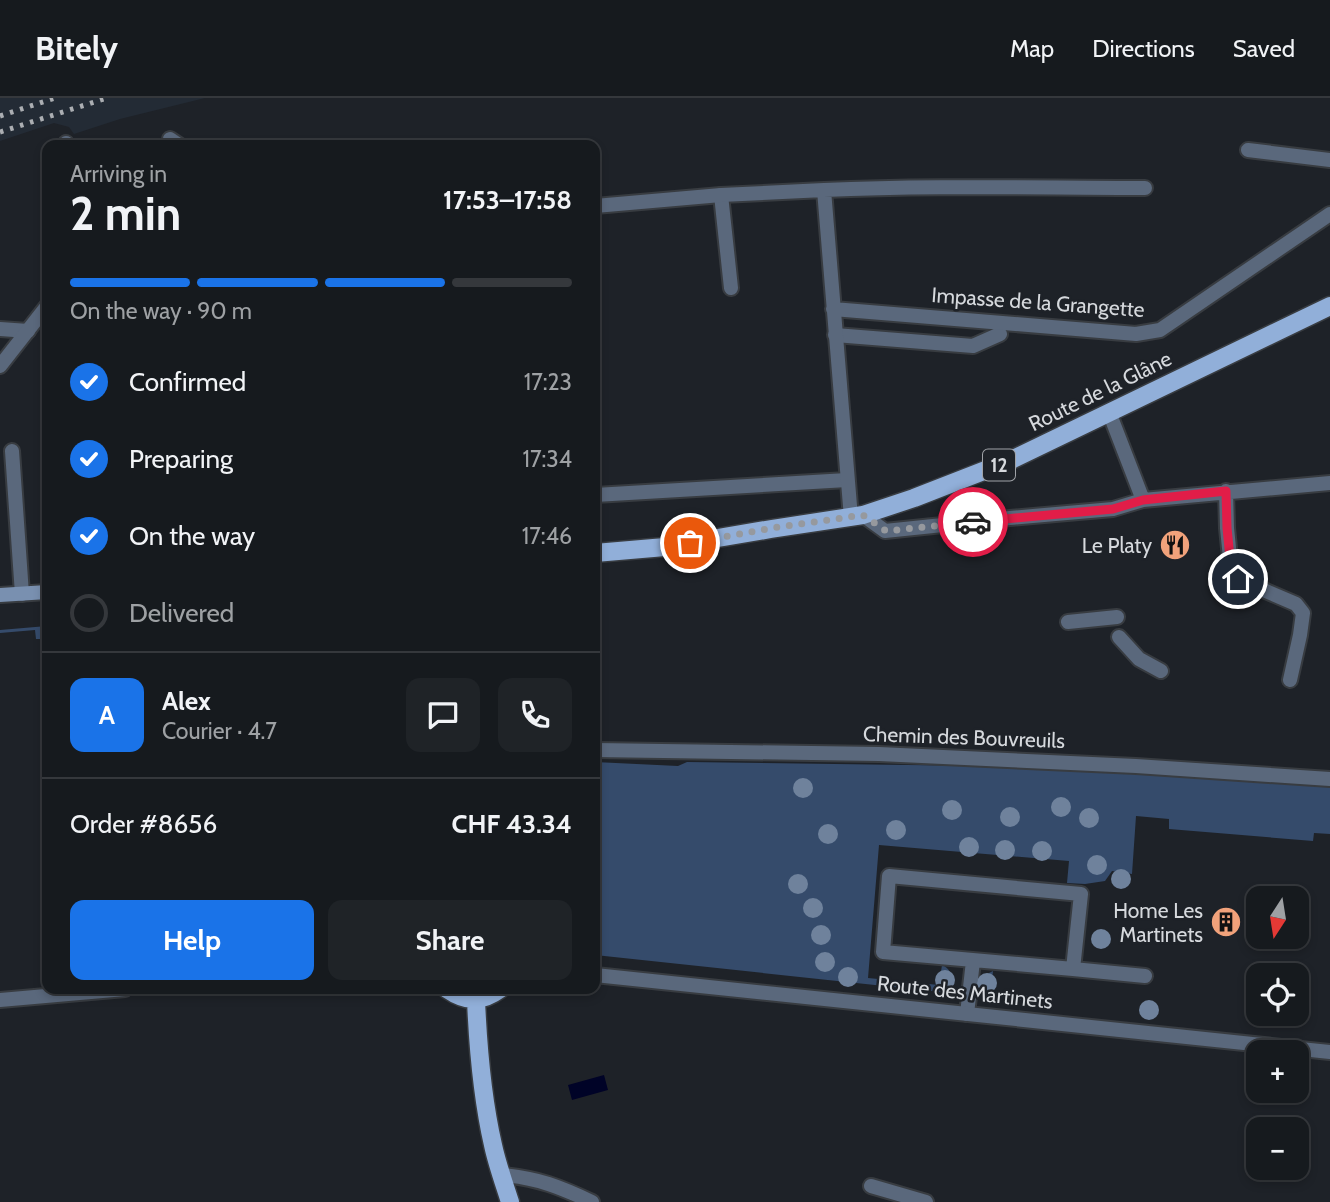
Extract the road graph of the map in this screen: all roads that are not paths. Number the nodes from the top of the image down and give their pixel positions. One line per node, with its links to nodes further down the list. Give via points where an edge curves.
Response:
1 (1248, 150): 2 (street)
2 (1330, 160)
3 (1145, 188): 4 (street)
4 (824, 190): 5 (street); 10 (street)
5 (721, 195): 6 (street); 8 (street)
6 (600, 206)
7 (1330, 214): 10 (street, Impasse de la Grangette, via 1160,330 1136,334)
8 (731, 288)
9 (1330, 306): 17 (main road, Route de la Glâne / 12)
10 (833, 309): 15 (street)
11 (42, 313): 13 (street)
12 (0, 329): 13 (street)
13 (28, 331): 16 (street)
14 (1000, 334): 15 (street, via 972,346)
15 (835, 335): 19 (street)
16 (0, 366)
17 (1109, 412): 23 (street); 24 (main road, Route de la Glâne / 12, via 1009,461)
18 (12, 452): 27 (street)
19 (847, 480): 22 (street); 24 (street)
20 (1330, 483): 21 (street)
21 (1226, 491): 23 (street); 33 (street, via 1231,568 1238,579 1296,604 1303,614)
22 (600, 495)
23 (1143, 500): 24 (street, via 1113,509 886,531)
24 (857, 517): 25 (main road, Route de la Glâne / 12)
25 (600, 553)
26 (42, 592): 27 (main road)
27 (22, 594): 28 (main road)
28 (0, 596)
29 (1117, 617): 30 (street)
30 (1068, 622)
31 (1119, 637): 32 (street, via 1139,659)
32 (1161, 671)
33 (1290, 680)
34 (600, 750): 35 (street, Chemin des Bouvreuils, via 879,754)
35 (1330, 779)
36 (973, 961): 37 (street); 37 (street, via 883,952 889,876 1081,894); 45 (street)
37 (1073, 969): 39 (street)
38 (600, 976): 45 (street, Route des Martinets)
39 (1145, 976)
40 (68, 994): 43 (street)
41 (455, 994): 44 (main road)
42 (493, 994): 44 (main road)
43 (0, 1000)
44 (476, 1000): 47 (main road, via 484,1093)
45 (967, 1014): 46 (street, Route des Martinets)
46 (1330, 1052)
47 (502, 1175): 49 (main road); 50 (street, via 558,1186)
48 (871, 1186): 51 (street)
49 (510, 1202)
50 (592, 1202)
51 (926, 1202)

